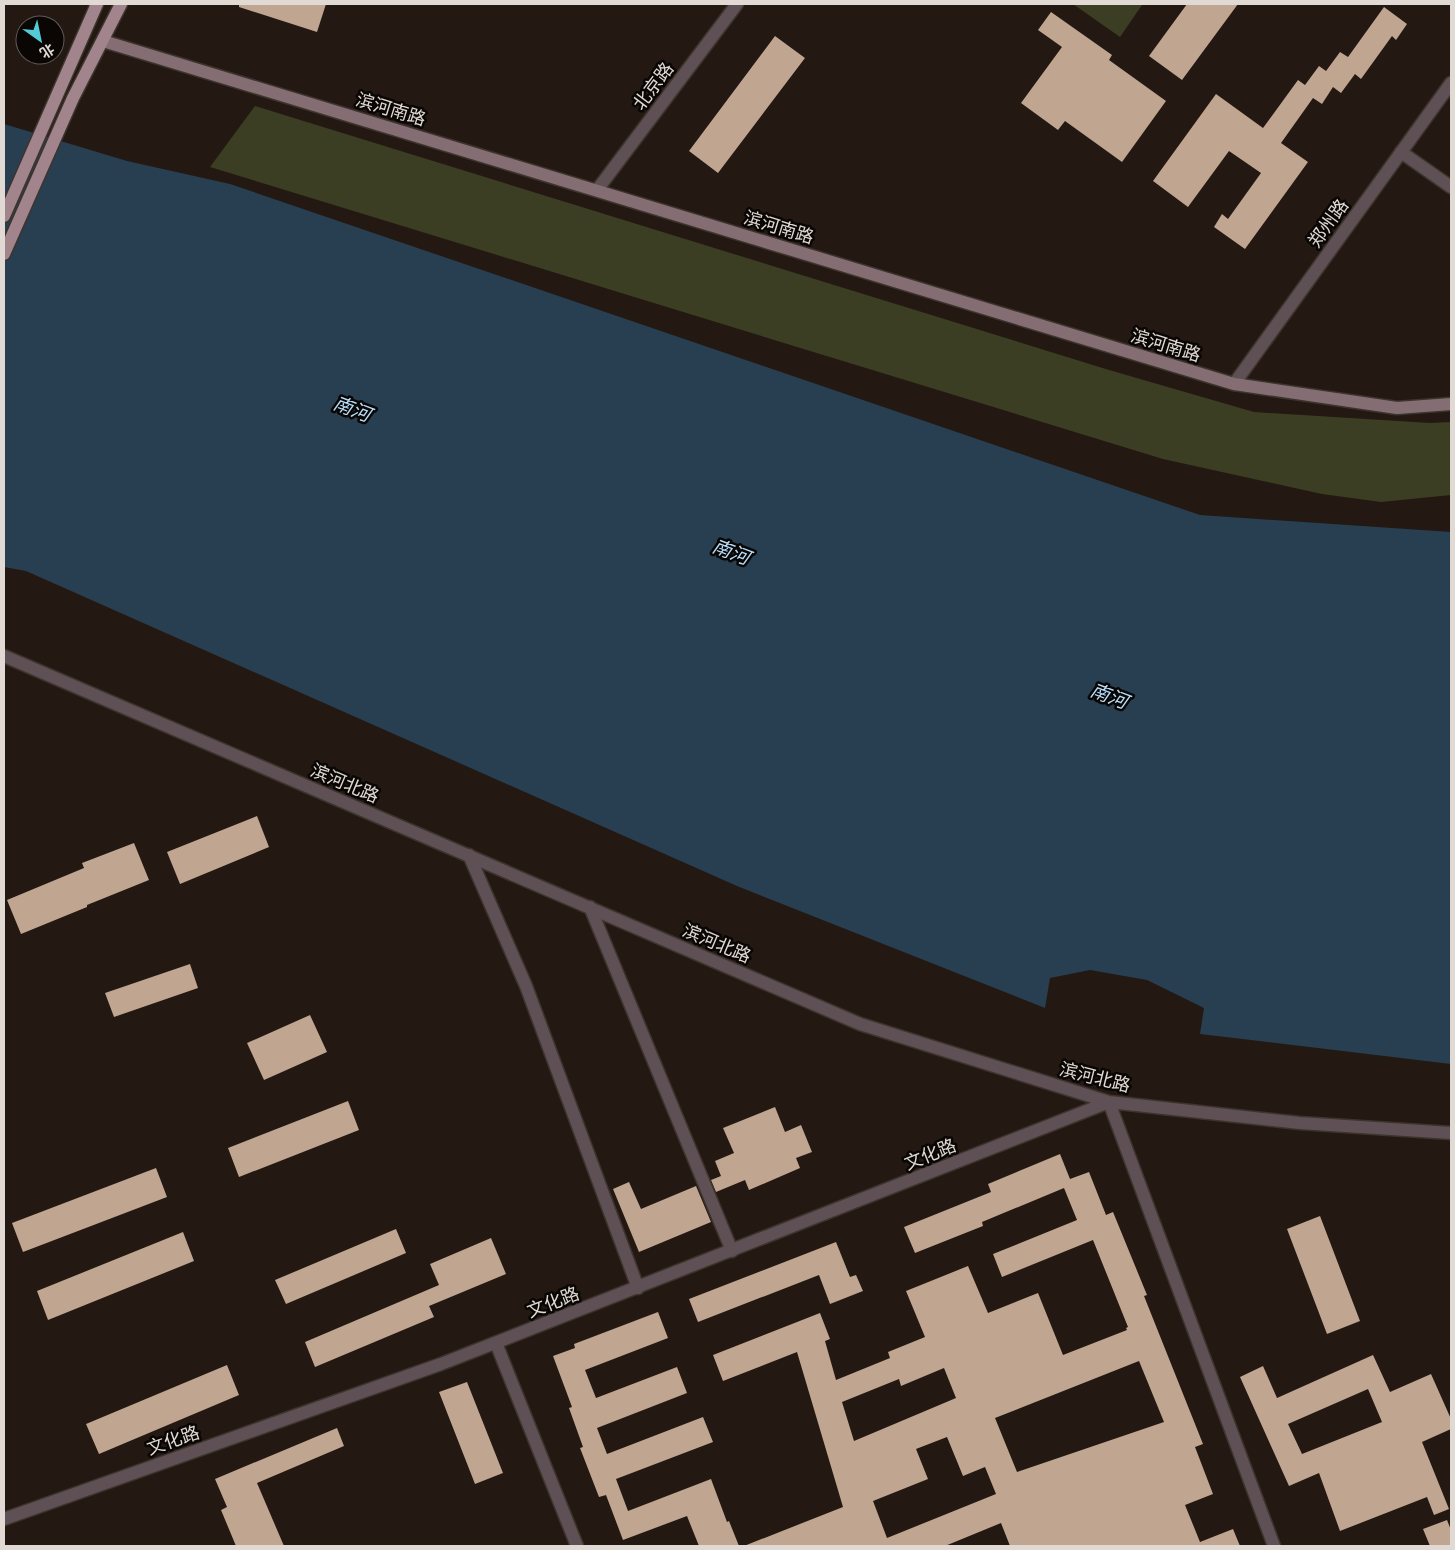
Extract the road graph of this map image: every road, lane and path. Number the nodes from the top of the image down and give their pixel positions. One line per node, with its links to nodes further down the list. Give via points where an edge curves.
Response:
1 (97, 4): 9 (main road)
2 (121, 4): 4 (main road)
3 (737, 4): 8 (street, 北京路)
4 (103, 41): 8 (main road, 滨河南路); 10 (main road, via 73,98)
5 (1451, 83): 6 (street, 郑州路)
6 (1401, 152): 7 (street); 11 (street, 郑州路)
7 (1451, 187)
8 (597, 190): 11 (main road, 滨河南路)
9 (4, 216)
10 (4, 254)
11 (1234, 384): 12 (main road, 滨河南路, via 1397,408)
12 (1451, 404)
13 (4, 656): 14 (street, 滨河北路)
14 (469, 855): 15 (street, 滨河北路); 19 (street, via 526,986)
15 (590, 907): 16 (street, 滨河北路, via 860,1024); 18 (street)
16 (1110, 1102): 17 (street, 滨河北路, via 1300,1122); 18 (street, 文化路); 23 (street)
17 (1451, 1133)
18 (732, 1251): 19 (street, 文化路)
19 (638, 1288): 20 (street, 文化路)
20 (496, 1343): 21 (street, 文化路); 22 (street)
21 (4, 1519)
22 (577, 1546)
23 (1274, 1546)

